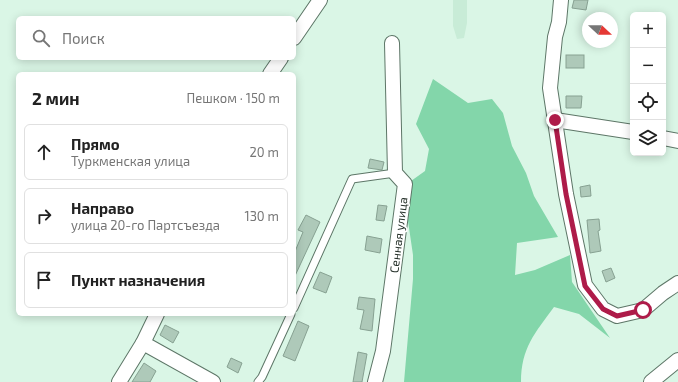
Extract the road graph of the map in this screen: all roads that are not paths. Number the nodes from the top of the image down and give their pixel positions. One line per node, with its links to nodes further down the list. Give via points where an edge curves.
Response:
1 (320, 0): 3 (street)
2 (561, 0): 7 (street, via 550,88)
3 (296, 35)
4 (392, 43): 11 (street, Сенная улица)
5 (280, 60): 6 (street)
6 (271, 72)
7 (555, 120): 8 (street); 12 (street, via 566,194 585,286 603,309 617,316 643,310)
8 (630, 132)
9 (666, 138): 10 (street)
10 (678, 140)
11 (395, 173): 13 (lane, via 352,179); 21 (street, Сенная улица, via 405,184 384,351)
12 (678, 283)
13 (296, 304)
14 (156, 316): 16 (street)
15 (290, 316): 20 (lane)
16 (143, 343): 18 (street); 19 (street)
17 (678, 360): 22 (street)
18 (119, 382)
19 (213, 382)
20 (258, 382)
21 (375, 382)
22 (651, 382)

